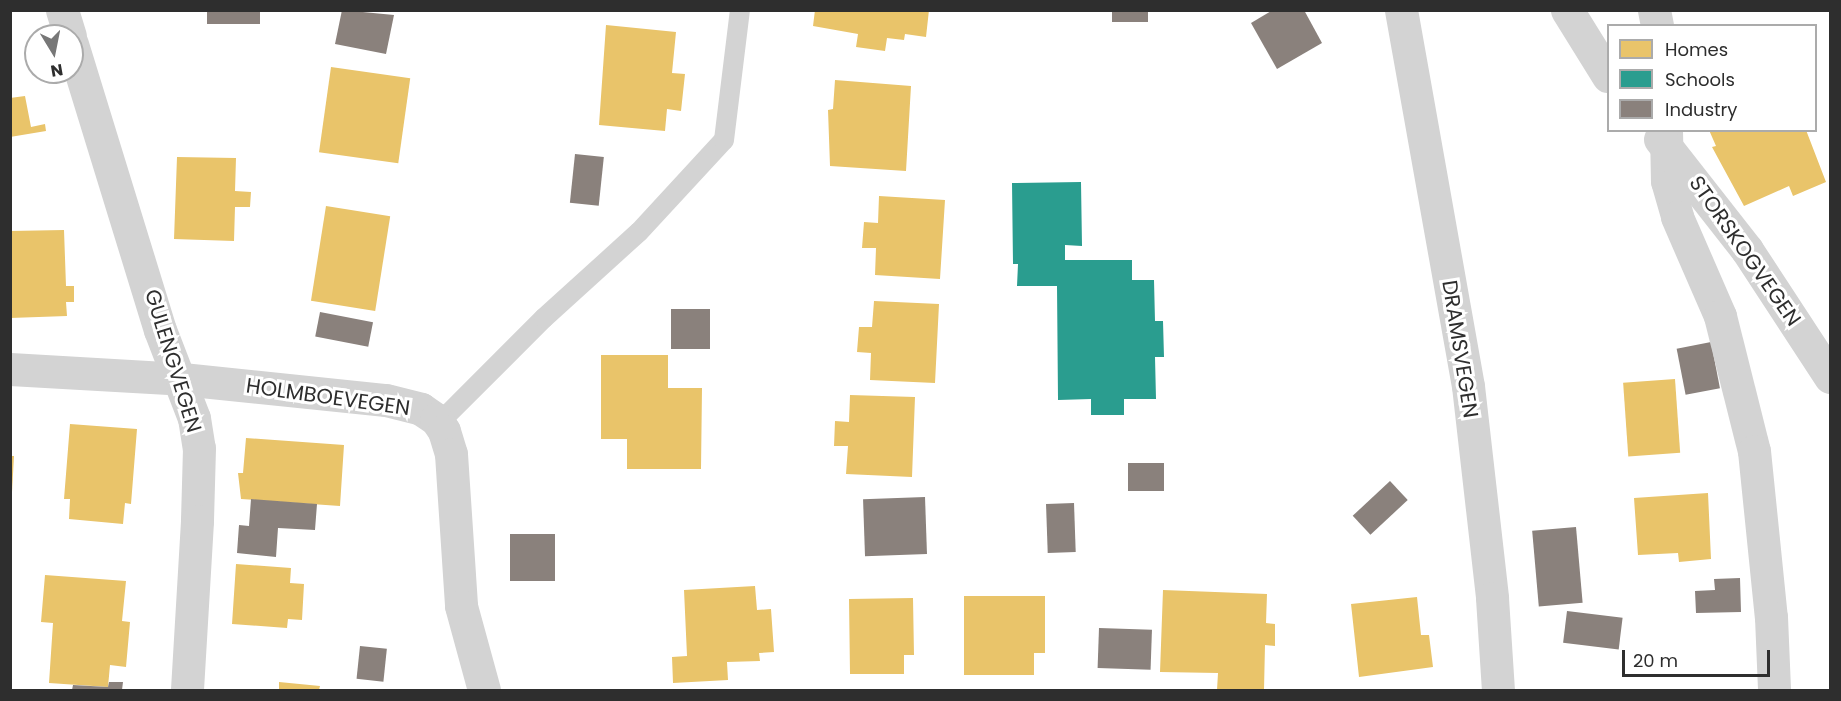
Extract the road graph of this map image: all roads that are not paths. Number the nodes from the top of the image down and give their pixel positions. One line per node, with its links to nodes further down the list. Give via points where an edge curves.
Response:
1 (740, 10): 10 (lane, via 724,140 639,232 544,318)
2 (1401, 10): 13 (street, DRAMSVEGEN, via 1468,386 1492,598)
3 (1567, 10): 4 (street)
4 (1607, 74)
5 (84, 83): 9 (street, GULENGVEGEN, via 160,330)
6 (1661, 135): 8 (street, STORSKOGVEGEN, via 1747,250); 14 (street, via 1677,217 1720,316 1754,451 1770,606)
7 (10, 369): 9 (street, HOLMBOEVEGEN)
8 (1830, 377)
9 (182, 379): 10 (street, HOLMBOEVEGEN, via 386,400 421,409); 11 (street, GULENGVEGEN, via 199,448)
10 (438, 424): 12 (street, HOLMBOEVEGEN, via 444,431 454,474 461,606)
11 (187, 690)
12 (484, 690)
13 (1498, 690)
14 (1774, 690)

